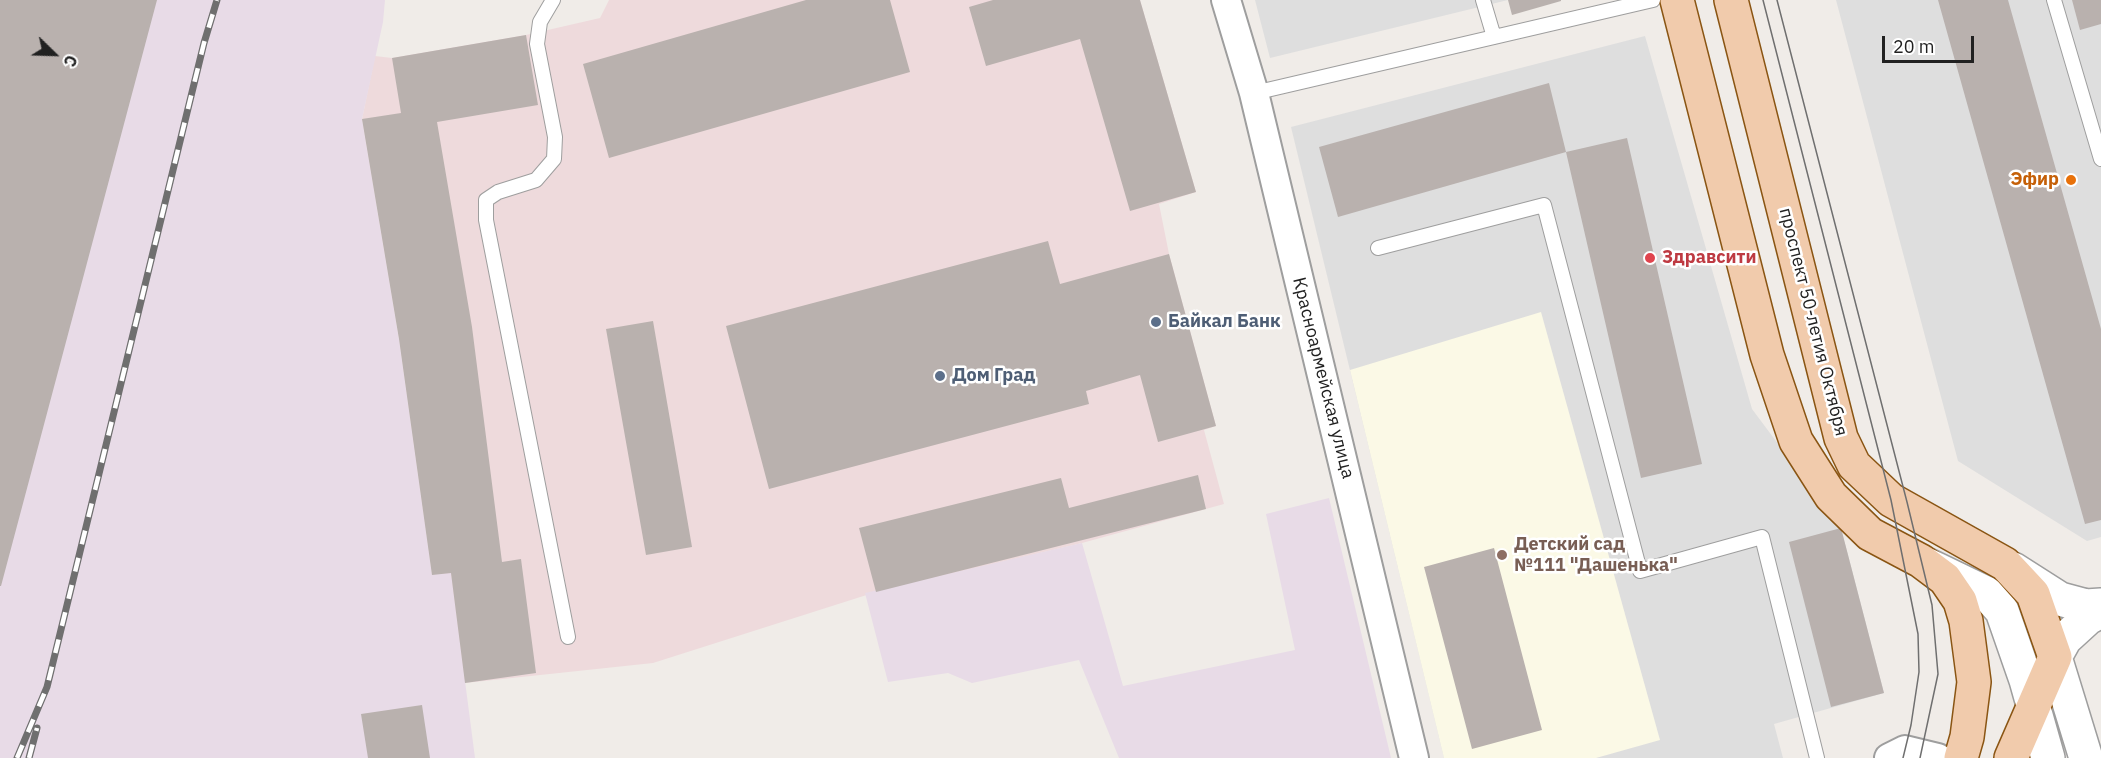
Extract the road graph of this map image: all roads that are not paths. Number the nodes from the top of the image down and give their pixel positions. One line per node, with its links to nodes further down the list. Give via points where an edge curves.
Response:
1 (553, 0): 16 (lane, via 540,22 537,44 555,137 554,159 536,180 486,200 486,220)
2 (1226, 0): 9 (street, Красноармейская улица)
3 (1483, 0): 8 (lane)
4 (1653, 0): 8 (lane)
5 (1677, 0): 12 (main road, via 1767,355 1796,441 1832,496 1870,534)
6 (1731, 0): 13 (main road, проспект 50-летия Октября, via 1845,447 1854,465 1891,500)
7 (2054, 0): 10 (lane)
8 (1494, 37): 9 (lane)
9 (1254, 93): 19 (street, Красноармейская улица)
10 (2101, 159)
11 (1378, 248): 20 (lane, via 1544,205 1640,571 1762,537)
12 (1921, 561): 18 (street, via 1986,593 2002,611); 23 (main road, via 1945,579 1960,601 1966,621 1974,682 1967,737)
13 (2005, 564): 14 (street, via 2060,599 2086,606); 17 (main road, проспект 50-летия Октября, via 2033,594)
14 (2101, 605)
15 (2101, 611): 17 (street, via 2065,639)
16 (568, 637)
17 (2055, 657): 18 (main road); 26 (street)
18 (2033, 708): 24 (main road); 25 (street)
19 (1414, 758)
20 (1817, 758)
21 (1889, 758): 22 (street, via 1905,750)
22 (1938, 758)
23 (1960, 758)
24 (2011, 758)
25 (2048, 758)
26 (2086, 758)

